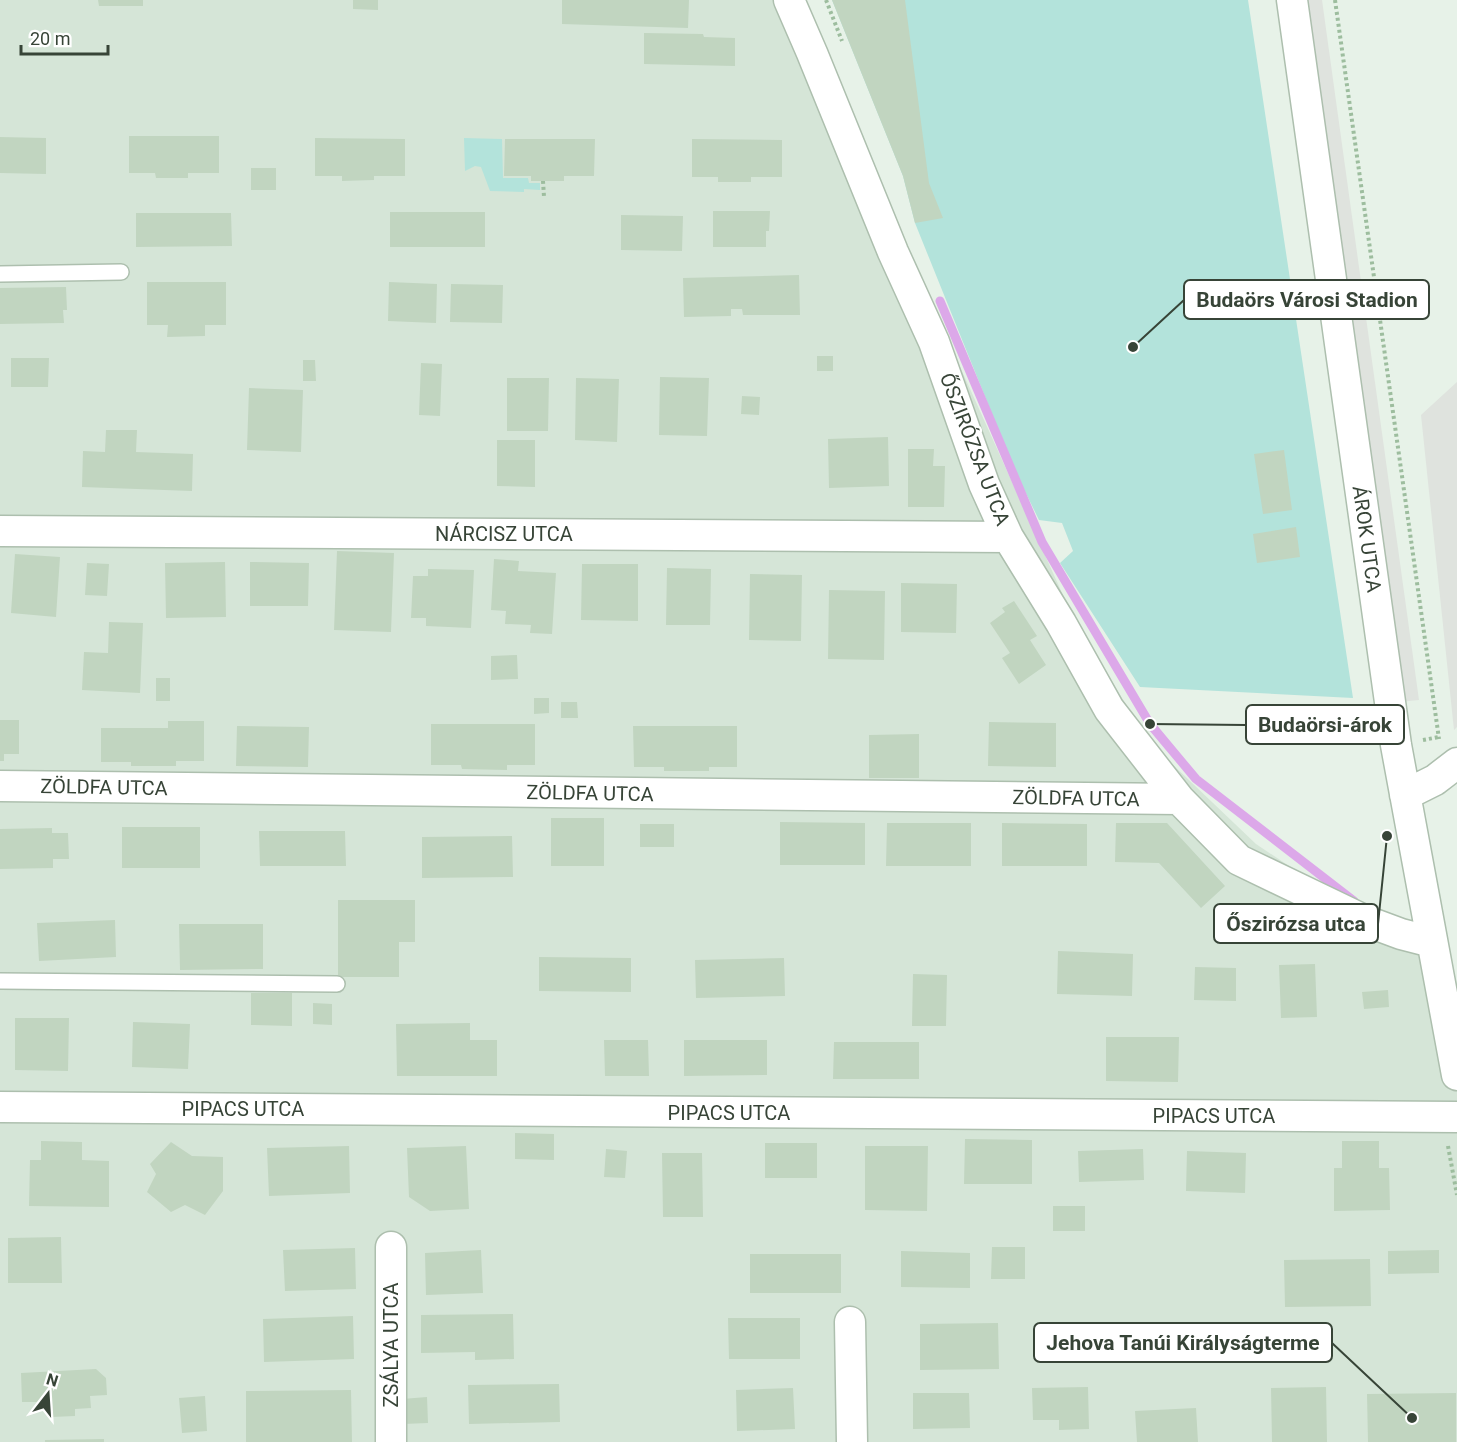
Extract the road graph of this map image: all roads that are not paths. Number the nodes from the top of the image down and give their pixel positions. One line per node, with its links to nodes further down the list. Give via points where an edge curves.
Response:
1 (789, 0): 6 (street, ŐSZIRÓZSA UTCA, via 934,342 984,484)
2 (1292, 0): 9 (street, ÁROK UTCA)
3 (121, 272): 4 (lane)
4 (0, 274)
5 (0, 531): 6 (street, NÁRCISZ UTCA)
6 (1008, 537): 10 (street, ŐSZIRÓZSA UTCA, via 1109,709)
7 (1446, 771): 9 (street)
8 (0, 786): 10 (street, ZÖLDFA UTCA)
9 (1405, 795): 11 (street, ÁROK UTCA)
10 (1179, 799): 11 (street, ŐSZIRÓZSA UTCA, via 1239,860 1366,921)
11 (1432, 942): 14 (street, ÁROK UTCA)
12 (0, 981): 13 (lane)
13 (337, 984)
14 (1457, 1075)
15 (0, 1107): 16 (street, PIPACS UTCA)
16 (1450, 1117)
17 (391, 1247): 19 (street, ZSÁLYA UTCA)
18 (850, 1322): 20 (street)
19 (391, 1442)
20 (852, 1442)

